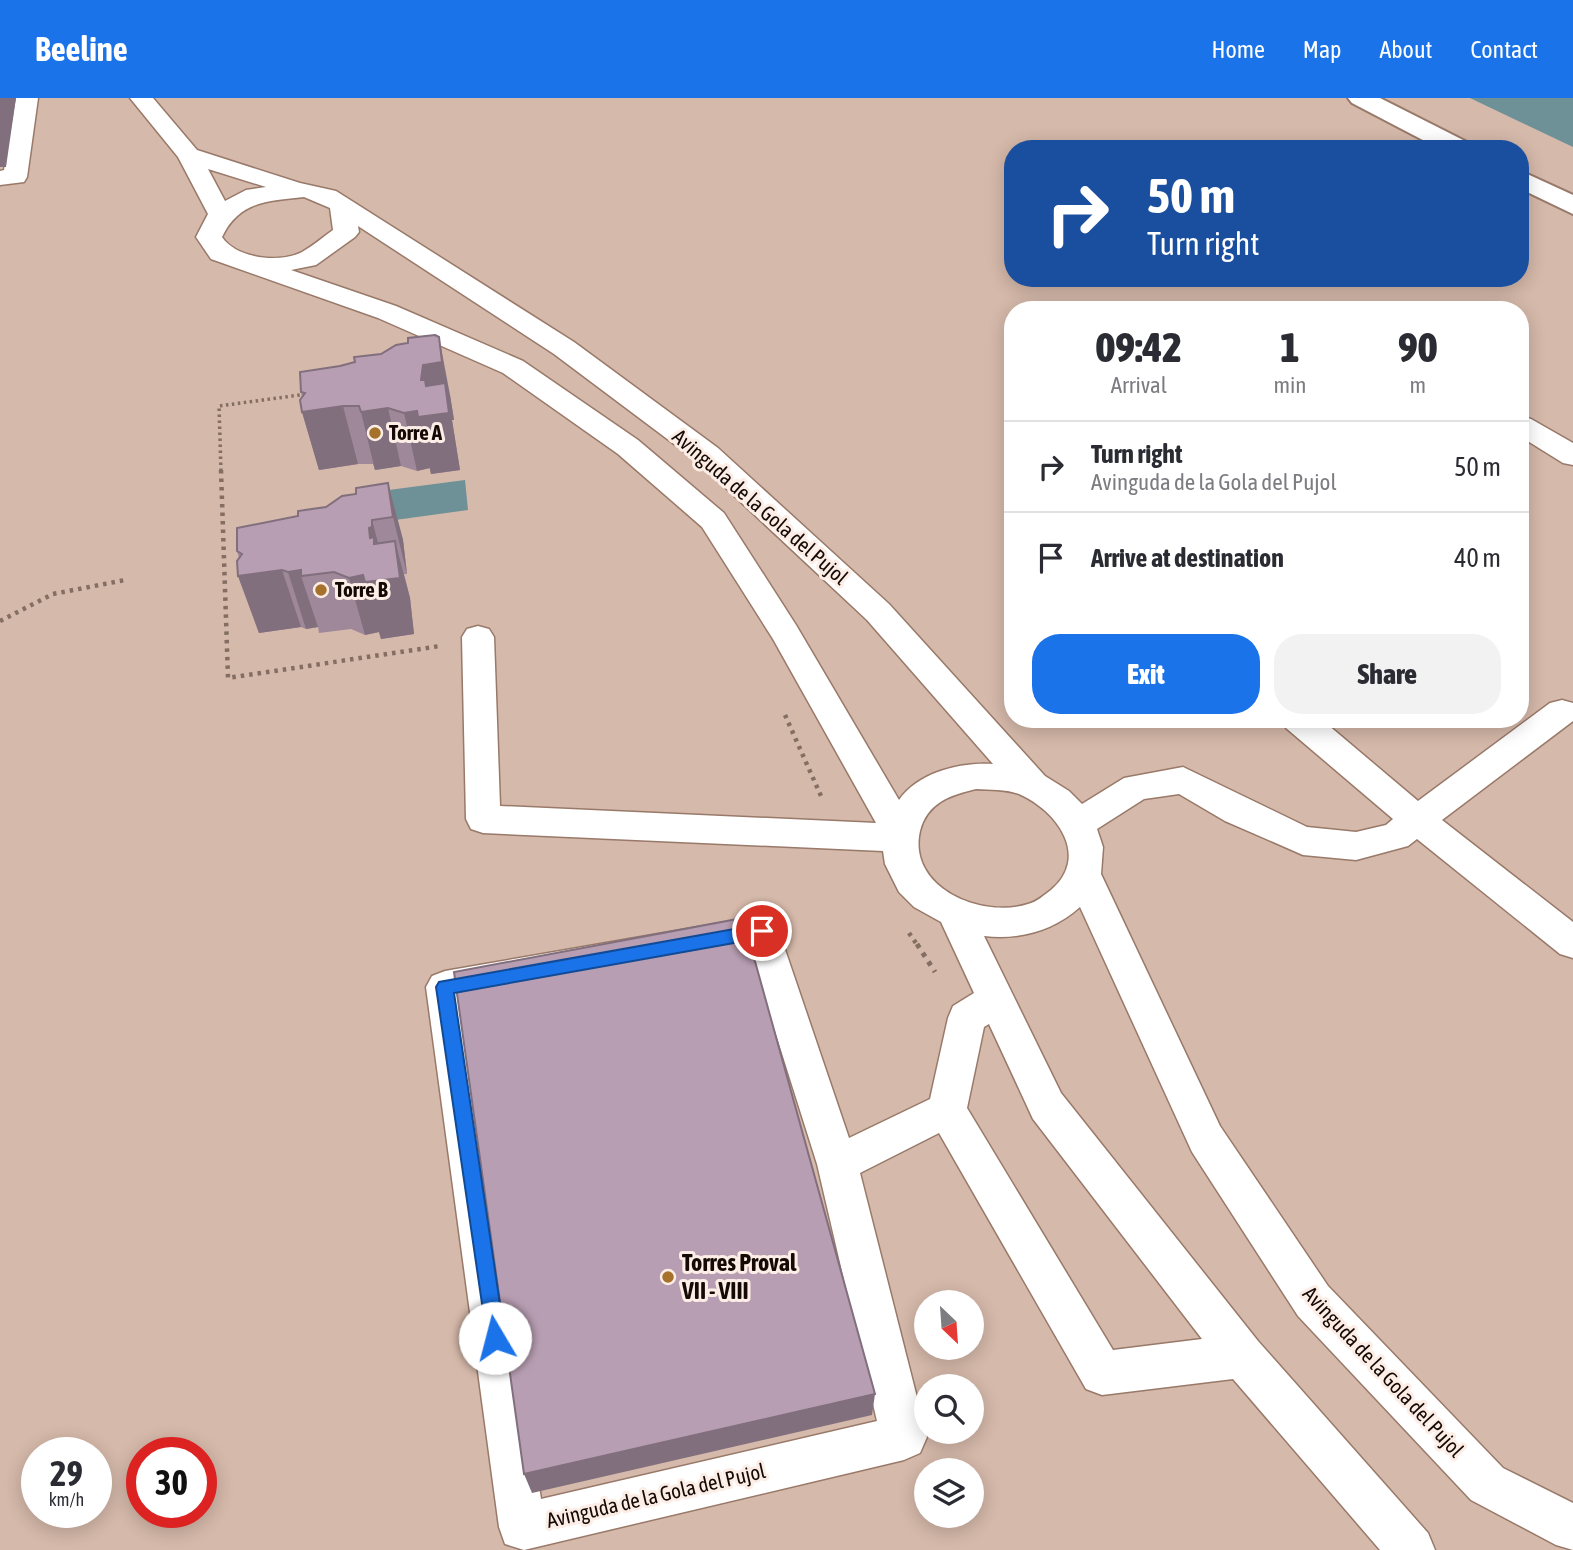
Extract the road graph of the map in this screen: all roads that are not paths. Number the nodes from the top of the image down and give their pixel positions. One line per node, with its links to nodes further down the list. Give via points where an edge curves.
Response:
1 (27, 98): 6 (street, via 15,177)
2 (141, 98): 5 (street)
3 (1361, 98): 4 (main road)
4 (1443, 140)
5 (190, 155): 8 (street); 11 (street)
6 (0, 178)
7 (1529, 183): 10 (main road)
8 (305, 190): 9 (street, Avinguda de la Gola del Pujol); 11 (street, via 255,195)
9 (342, 205): 12 (street, via 346,232 307,260); 18 (street, Avinguda de la Gola del Pujol, via 564,348 708,455 878,612)
10 (1573, 206)
11 (220, 214): 12 (street, Avinguda de la Gola del Pujol, via 209,237 220,254)
12 (259, 266): 21 (street, Avinguda de la Gola del Pujol, via 387,312 513,367 628,447 713,520 785,633)
13 (1529, 430): 14 (street)
14 (1573, 456)
15 (478, 637): 21 (street, via 483,819)
16 (1562, 712): 19 (street)
17 (1309, 728): 19 (street)
18 (1032, 785): 20 (street, via 1067,808); 21 (street, via 1005,777 976,776 949,782 926,793 909,811)
19 (1416, 820): 20 (street, via 1396,836 1356,846 1303,841 1184,780 1136,786); 24 (street)
20 (1078, 824): 22 (street, via 1086,849)
21 (900, 836): 23 (street, via 902,862 913,883 931,902)
22 (1083, 874): 23 (street, via 1070,895 1048,913 1019,922 988,923); 29 (street, Avinguda de la Gola del Pujol, via 1206,1139 1313,1301 1487,1484)
23 (956, 916): 25 (street)
24 (1573, 943)
25 (981, 1008): 26 (street); 28 (street, via 1047,1106)
26 (947, 1110): 27 (street); 28 (street, via 1102,1373)
27 (837, 1164): 27 (street, Avinguda de la Gola del Pujol, via 904,1437 522,1527 445,987 762,931)
28 (1242, 1356): 30 (street)
29 (1573, 1528)
30 (1411, 1550)

